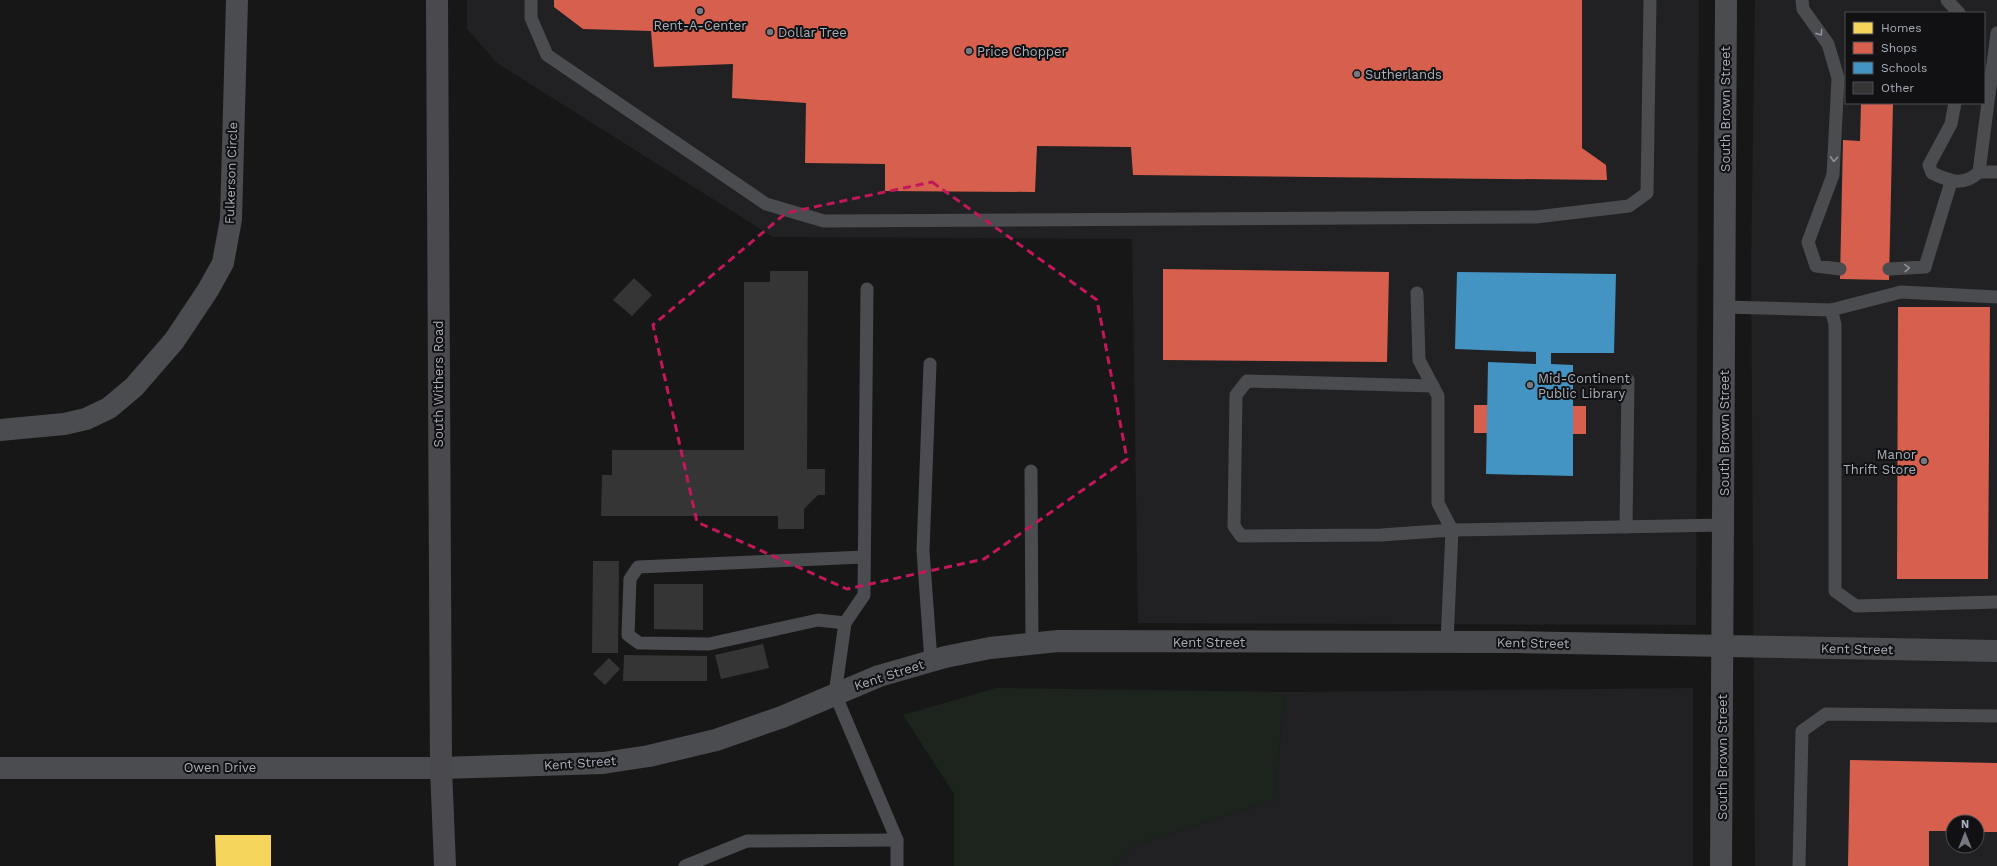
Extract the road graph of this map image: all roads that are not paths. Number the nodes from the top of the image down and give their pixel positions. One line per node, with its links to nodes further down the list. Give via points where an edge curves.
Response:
1 (237, 0): 24 (street, Fulkerson Circle, via 231,219 223,263 174,341 134,388 109,408 86,419 64,424)
2 (437, 0): 40 (main road, South Withers Road)
3 (531, 0): 4 (lane, via 531,18 547,55 766,204 832,221 1536,217 1629,206 1647,193)
4 (1650, 0)
5 (1726, 0): 19 (street, South Brown Street)
6 (1802, 0): 14 (lane, one-way to 14, via 1803,9 1828,44 1838,78 1833,175 1808,242 1816,266)
7 (1947, 0): 8 (lane)
8 (1958, 12)
9 (1997, 33): 11 (lane)
10 (1955, 104): 13 (lane, via 1951,124 1929,165 1932,173)
11 (1979, 172): 12 (lane); 13 (lane, via 1972,179)
12 (1997, 172)
13 (1951, 182): 15 (lane, one-way to 13, via 1926,267)
14 (1840, 269)
15 (1889, 269)
16 (867, 289): 29 (lane)
17 (1417, 293): 23 (lane, via 1419,360)
18 (1997, 297): 20 (lane, via 1901,292)
19 (1724, 307): 20 (lane); 26 (street, South Brown Street)
20 (1831, 310): 30 (lane, via 1835,324 1835,591 1856,606)
21 (930, 364): 36 (lane, via 923,552)
22 (1628, 380): 27 (lane)
23 (1433, 386): 28 (lane, via 1438,396 1438,503); 28 (lane, via 1247,381 1236,395 1234,526 1241,536 1381,535)
24 (0, 430)
25 (1031, 471): 33 (lane)
26 (1723, 525): 27 (lane); 34 (street, South Brown Street)
27 (1626, 527): 28 (lane)
28 (1452, 530): 32 (lane)
29 (864, 557): 31 (lane, via 864,595); 31 (lane, via 638,567 630,579 628,635 639,643 709,644 818,620)
30 (1997, 602)
31 (845, 623): 37 (lane)
32 (1447, 642): 33 (street, Kent Street); 34 (street, Kent Street)
33 (1032, 644): 36 (street, Kent Street, via 990,648)
34 (1722, 646): 35 (street, Kent Street); 47 (street, South Brown Street)
35 (1997, 651)
36 (931, 661): 37 (street, Kent Street, via 879,676)
37 (835, 694): 40 (street, Kent Street, via 782,717 716,740 649,756 580,765); 41 (lane)
38 (1997, 716): 48 (lane, via 1826,714 1802,731)
39 (0, 768): 40 (street, Owen Drive)
40 (441, 768): 43 (main road, South Withers Road); 44 (main road, South Withers Road)
41 (897, 840): 42 (lane, via 747,841); 46 (lane)
42 (716, 860): 45 (lane)
43 (433, 866)
44 (445, 866)
45 (685, 866)
46 (897, 866)
47 (1721, 866)
48 (1799, 866)

